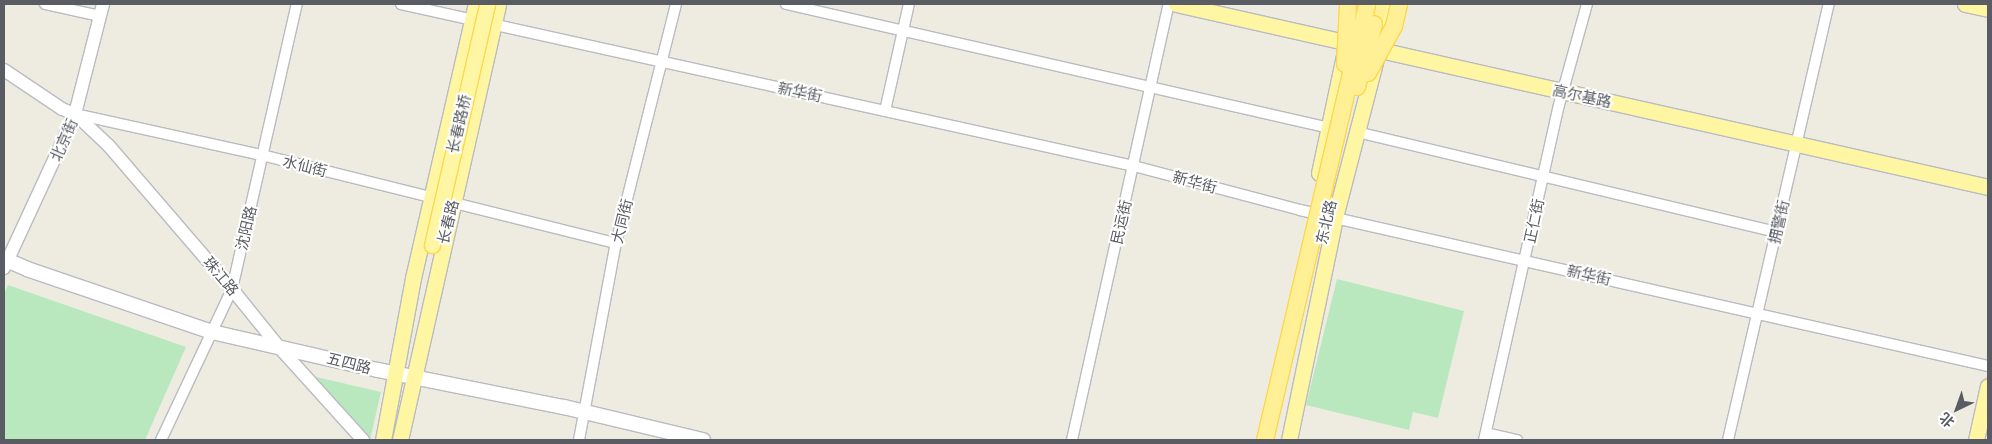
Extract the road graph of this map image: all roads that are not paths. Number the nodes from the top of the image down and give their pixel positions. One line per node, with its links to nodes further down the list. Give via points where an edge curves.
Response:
1 (45, 4): 22 (street)
2 (297, 4): 38 (street, 沈阳路)
3 (401, 4): 23 (street, 新华街)
4 (476, 4): 23 (main road, 长春路)
5 (487, 4): 48 (main road, 长春路桥, bridge)
6 (498, 4): 24 (main road, 长春路)
7 (676, 4): 28 (street, 大同街)
8 (786, 4): 25 (street)
9 (909, 4): 25 (street)
10 (1169, 4): 30 (street, 民运街)
11 (1176, 4): 26 (main road, 高尔基路)
12 (1348, 4): 32 (highway, bridge)
13 (1357, 4): 26 (main road, 东北路)
14 (1367, 4): 32 (highway, 东北路, bridge)
15 (1379, 4): 32 (highway, 东北路, bridge)
16 (1390, 4): 27 (main road, 东北路)
17 (1399, 4): 32 (highway, bridge, via 1394,26)
18 (1587, 4): 31 (street, 正仁街)
19 (1829, 4): 37 (street, 拥警街)
20 (1965, 4): 21 (main road)
21 (1988, 9)
22 (101, 10): 34 (street, 北京街)
23 (472, 20): 24 (street, 新华街); 42 (main road, 长春路)
24 (493, 24): 28 (street, 新华街); 43 (main road, 长春路)
25 (903, 31): 30 (street); 33 (street)
26 (1347, 43): 27 (main road, 高尔基路); 35 (main road, 东北路)
27 (1378, 50): 31 (main road, 高尔基路); 36 (main road, 东北路)
28 (662, 62): 33 (street, 新华街); 47 (street, 大同街)
29 (4, 70): 34 (street, 水仙街, via 62,109)
30 (1151, 87): 35 (street); 39 (street, 民运街)
31 (1562, 92): 37 (main road, 高尔基路); 40 (street, 正仁街)
32 (1349, 96): 71 (highway, 东北路, bridge); 72 (highway, 东北路)
33 (885, 111): 39 (street, 新华街)
34 (75, 114): 38 (street, 水仙街); 50 (street, 北京街); 51 (street, 珠江路, via 109,146)
35 (1329, 128): 44 (main road, 东北路)
36 (1357, 132): 40 (street); 45 (main road, 东北路)
37 (1797, 142): 41 (main road, 高尔基路); 54 (street, 拥警街)
38 (262, 155): 42 (street, 水仙街); 51 (street, 沈阳路)
39 (1134, 166): 44 (street, 新华街); 69 (street, 民运街)
40 (1543, 176): 46 (street); 49 (street, 正仁街)
41 (1988, 187)
42 (431, 199): 43 (street, 水仙街); 52 (main road, 长春路)
43 (453, 204): 47 (street, 水仙街); 53 (main road, 长春路)
44 (1311, 212): 45 (street, 新华街); 70 (main road, 东北路)
45 (1335, 217): 49 (street, 新华街); 73 (main road, 东北路)
46 (1769, 230)
47 (616, 243): 61 (street, 大同街)
48 (432, 245): 52 (main road); 53 (main road)
49 (1525, 261): 54 (street, 新华街); 62 (street, 正仁街)
50 (5, 263): 55 (main road, 五四路)
51 (232, 289): 55 (street, 沈阳路); 56 (street, 珠江路)
52 (411, 295): 58 (main road, 长春路)
53 (430, 299): 59 (main road, 长春路)
54 (1758, 314): 57 (street, 新华街); 75 (street, 拥警街)
55 (212, 332): 56 (main road, 五四路); 63 (street, 沈阳路)
56 (278, 346): 58 (main road, 五四路); 64 (street, 珠江路)
57 (1988, 366)
58 (396, 373): 59 (main road, 五四路); 65 (main road, 长春路)
59 (414, 376): 61 (main road, 五四路); 66 (main road, 长春路)
60 (1988, 386): 76 (main road)
61 (584, 412): 67 (street, 大同街); 68 (main road, 五四路)
62 (1485, 437): 74 (street)
63 (161, 440)
64 (363, 440)
65 (383, 440)
66 (400, 440)
67 (579, 440)
68 (702, 440)
69 (1072, 440)
70 (1259, 440)
71 (1265, 440)
72 (1277, 440)
73 (1289, 440)
74 (1517, 440)
75 (1728, 440)
76 (1976, 440)

